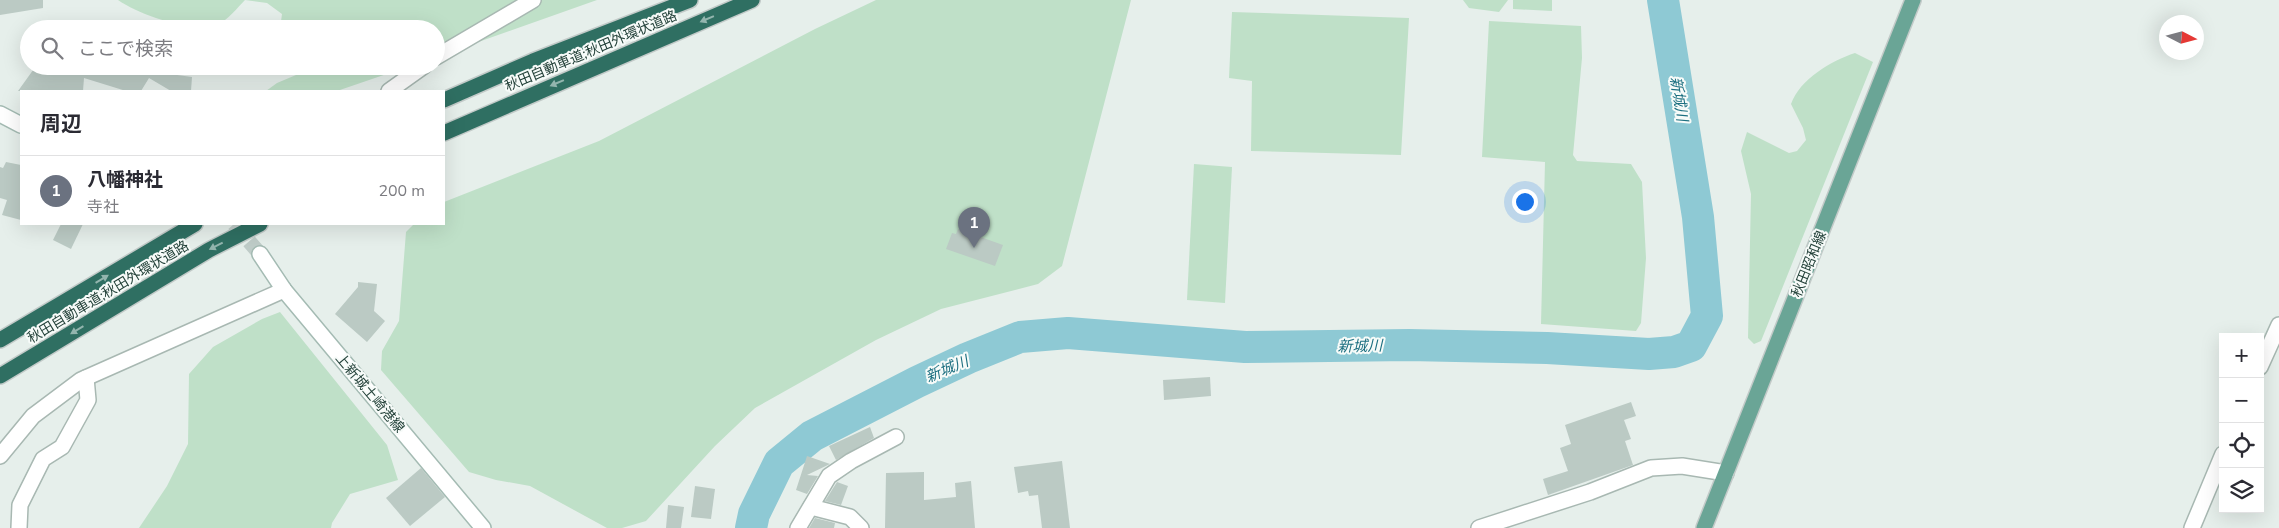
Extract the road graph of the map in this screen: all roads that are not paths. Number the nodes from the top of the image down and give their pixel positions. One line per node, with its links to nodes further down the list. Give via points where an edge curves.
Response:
1 (532, 0): 5 (street)
2 (690, 0): 8 (highway, 秋田自動車道;秋田外環状道路, via 533,61)
3 (752, 0): 11 (highway, 秋田自動車道;秋田外環状道路, one-way to 11)
4 (1914, 0): 24 (main road, 秋田昭和線)
5 (445, 53)
6 (411, 75): 7 (street)
7 (390, 90)
8 (445, 100)
9 (0, 114): 10 (street)
10 (20, 125)
11 (445, 133)
12 (193, 225): 17 (highway, 秋田自動車道;秋田外環状道路, one-way to 12)
13 (258, 225): 19 (highway, 秋田自動車道;秋田外環状道路, one-way to 19, via 209,250)
14 (260, 254): 15 (street, 上新城土崎港線)
15 (284, 290): 20 (street); 27 (street, 上新城土崎港線)
16 (2279, 325): 18 (street)
17 (0, 340)
18 (2264, 358)
19 (0, 376)
20 (86, 378): 22 (street, via 33,416); 26 (street, via 88,400 62,447 43,459 20,505)
21 (896, 436): 25 (street, via 829,476)
22 (0, 456)
23 (2219, 464): 32 (street)
24 (1726, 473): 30 (street, via 1682,466 1652,468); 31 (main road, 秋田昭和線)
25 (811, 507): 28 (street); 29 (street, via 850,517)
26 (19, 528)
27 (483, 528)
28 (798, 528)
29 (860, 528)
30 (1479, 528)
31 (1704, 528)
32 (2192, 528)

